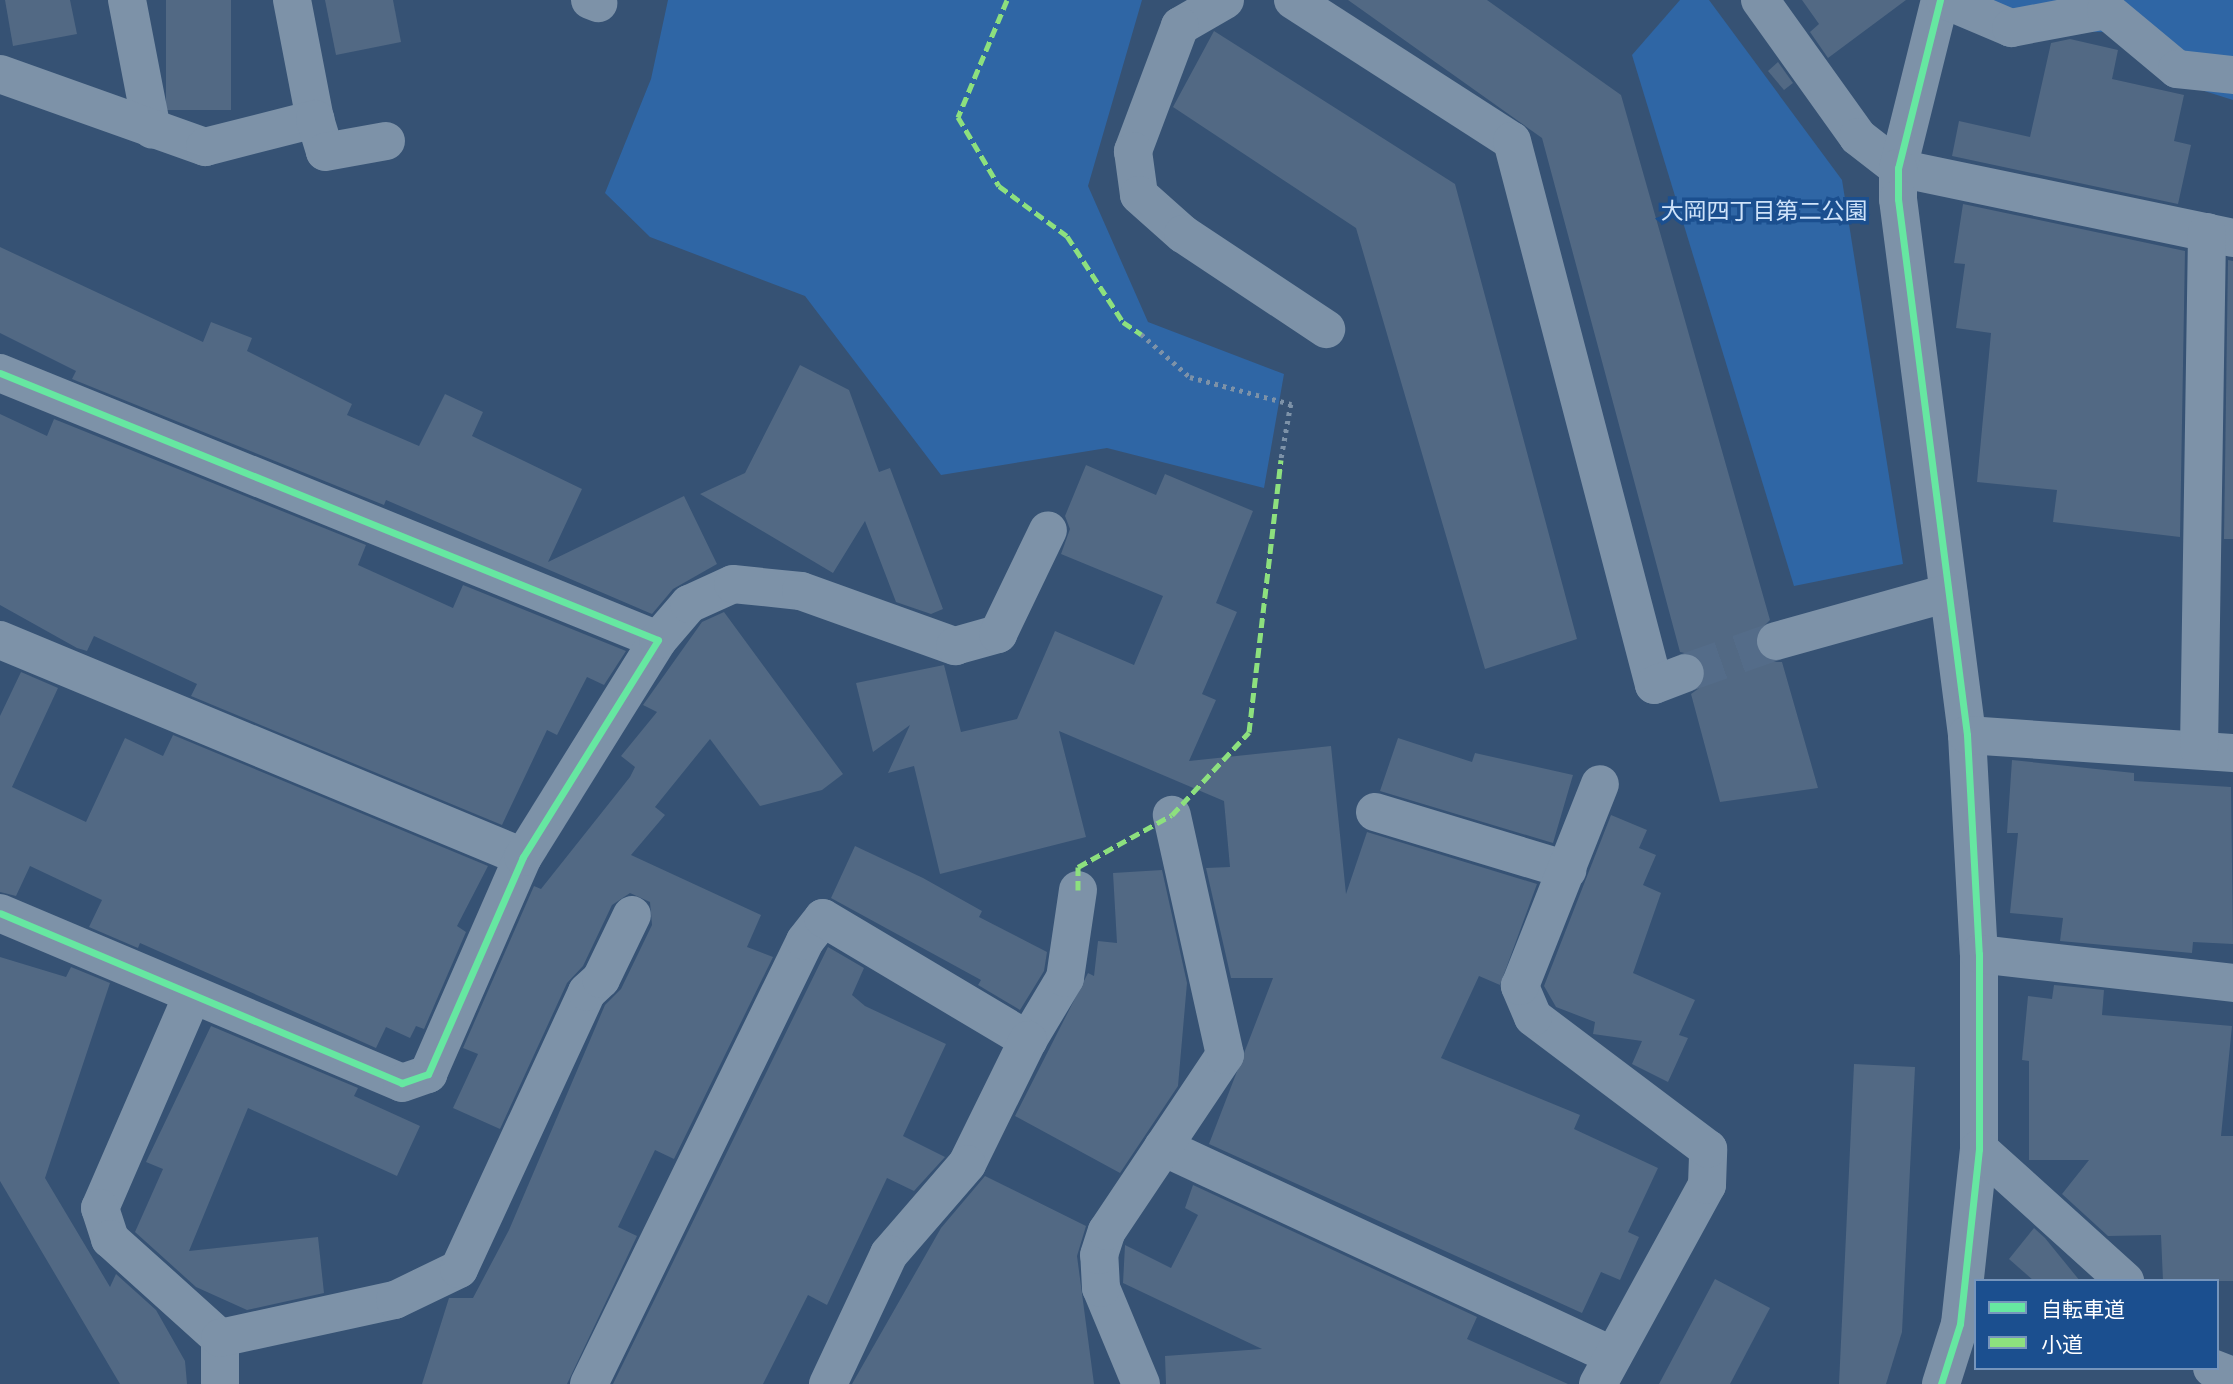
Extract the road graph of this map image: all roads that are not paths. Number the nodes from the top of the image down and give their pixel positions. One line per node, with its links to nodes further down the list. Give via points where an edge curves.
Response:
1 (127, 0): 10 (street)
2 (292, 0): 9 (street)
3 (1224, 0): 14 (street, via 1180,26 1133,151 1139,195 1183,234)
4 (1293, 0): 22 (street, via 1512,141 1654,685)
5 (1760, 0): 12 (street, via 1858,137)
6 (1942, 0): 8 (street, via 2011,28 2106,10 2177,69); 12 (street)
7 (0, 74): 10 (street)
8 (2233, 75)
9 (315, 119): 10 (street, via 205,147); 11 (street, via 325,152)
10 (152, 130)
11 (386, 141)
12 (1898, 167): 13 (street); 18 (street)
13 (2220, 235): 16 (street)
14 (1326, 330)
15 (0, 373): 20 (street)
16 (2218, 525): 24 (street)
17 (1048, 530): 20 (street, via 998,635 955,646 801,591 733,584 689,604)
18 (1948, 593): 21 (street); 23 (street)
19 (0, 640): 28 (street)
20 (657, 640): 28 (street)
21 (1776, 641)
22 (1685, 673)
23 (1967, 734): 24 (street); 33 (street)
24 (2216, 751)
25 (1600, 784): 29 (street)
26 (1375, 812): 29 (street)
27 (1172, 816): 37 (street, via 1225,1055)
28 (523, 857): 35 (street, via 428,1074 402,1083)
29 (1567, 870): 41 (street, via 1520,986 1533,1017 1709,1149 1707,1185)
30 (1078, 890): 36 (street, via 1065,978)
31 (0, 914): 35 (street)
32 (632, 915): 40 (street, via 601,979 587,992 459,1269 395,1300)
33 (1979, 954): 34 (street); 38 (street)
34 (2233, 983)
35 (191, 998): 40 (street, via 100,1208 110,1239)
36 (1028, 1040): 43 (street, via 823,918 805,941); 44 (street, via 967,1164 888,1254)
37 (1163, 1147): 41 (street); 45 (street, via 1107,1231 1100,1255 1101,1288)
38 (1979, 1149): 39 (street); 46 (street, via 1960,1324)
39 (2123, 1279)
40 (220, 1338): 42 (street)
41 (1606, 1370)
42 (220, 1384)
43 (589, 1384)
44 (828, 1384)
45 (1141, 1384)
46 (1941, 1384)

